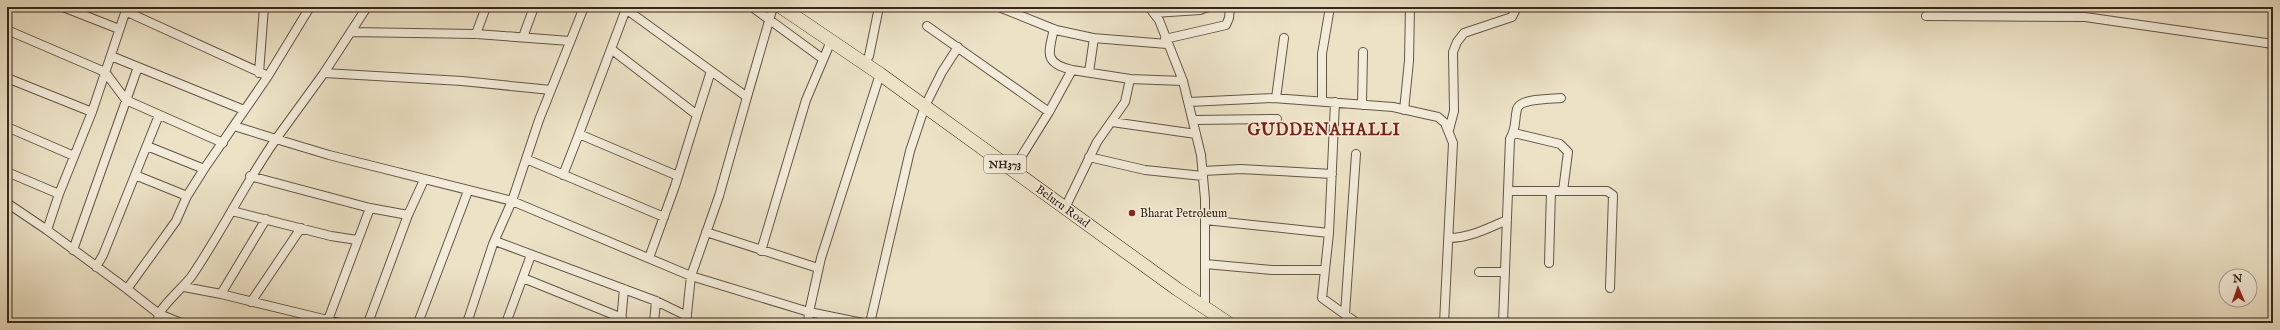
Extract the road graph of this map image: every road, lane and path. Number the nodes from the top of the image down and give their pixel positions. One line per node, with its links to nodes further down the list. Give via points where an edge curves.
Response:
1 (63, 7): 25 (street)
2 (264, 7): 48 (street)
3 (310, 7): 51 (street)
4 (367, 7): 28 (street)
5 (486, 7): 29 (street)
6 (534, 7): 30 (street)
7 (584, 7): 33 (street)
8 (752, 7): 23 (street)
9 (773, 7): 23 (street)
10 (781, 7): 34 (highway, Beluru Road / NH373)
11 (879, 7): 42 (street, via 869,56)
12 (999, 7): 26 (street)
13 (1208, 7): 20 (street, via 1200,10)
14 (1230, 7): 35 (street, via 1226,25)
15 (1330, 7): 60 (street, via 1322,54)
16 (1410, 7): 66 (street, via 1409,61)
17 (1517, 7): 76 (street, via 1512,17 1464,33 1457,42 1453,52 1454,110)
18 (624, 8): 38 (street); 45 (street)
19 (126, 9): 25 (street); 48 (street)
20 (1174, 9): 21 (street)
21 (1151, 10): 35 (street, via 1159,20)
22 (1926, 16): 36 (street, via 2085,17)
23 (770, 20): 41 (street); 56 (street)
24 (927, 26): 37 (street)
25 (119, 29): 40 (street)
26 (1054, 29): 31 (street); 44 (street, via 1050,45 1052,60 1058,66)
27 (7, 30): 46 (street)
28 (351, 32): 29 (street); 49 (street)
29 (476, 34): 30 (street)
30 (523, 37): 33 (street)
31 (1094, 38): 35 (street); 47 (street)
32 (1284, 38): 57 (street)
33 (570, 41): 55 (street)
34 (831, 41): 41 (street); 42 (highway, Beluru Road / NH373)
35 (1166, 42): 54 (street)
36 (2273, 44)
37 (958, 47): 64 (street); 68 (street)
38 (611, 49): 70 (street); 77 (street)
39 (1364, 52): 63 (street)
40 (111, 56): 43 (street); 46 (street)
41 (823, 59): 121 (street, via 806,100)
42 (864, 63): 50 (highway, Beluru Road / NH373)
43 (138, 67): 59 (street); 65 (street)
44 (1072, 70): 47 (street); 68 (street)
45 (711, 71): 56 (street); 70 (street)
46 (105, 72): 59 (street); 67 (street)
47 (1089, 72): 53 (street)
48 (259, 73): 51 (street)
49 (324, 73): 55 (street, via 462,81); 80 (street)
50 (880, 74): 64 (highway, Beluru Road / NH373); 127 (street)
51 (268, 76): 65 (street)
52 (7, 78): 67 (street)
53 (1130, 79): 54 (street); 73 (street, via 1125,102)
54 (1183, 81): 61 (street)
55 (551, 90): 86 (street)
56 (747, 97): 115 (street)
57 (1276, 98): 60 (street); 61 (street)
58 (1561, 98): 79 (street, via 1522,103 1517,109)
59 (126, 100): 69 (street); 120 (street)
60 (1322, 101): 62 (street)
61 (1189, 102): 72 (street)
62 (1335, 102): 63 (street); 91 (street)
63 (1362, 105): 66 (street)
64 (925, 106): 88 (highway, Beluru Road / NH373); 157 (street, via 910,151)
65 (244, 110): 74 (street)
66 (1404, 110): 76 (street, via 1438,117 1446,123)
67 (92, 112): 84 (street)
68 (1049, 112): 88 (street)
69 (158, 115): 81 (street); 82 (street)
70 (697, 116): 95 (street)
71 (1277, 119): 72 (street)
72 (1193, 120): 78 (street)
73 (1112, 122): 78 (street); 85 (street)
74 (234, 126): 80 (street); 81 (street)
75 (7, 127): 84 (street)
76 (1449, 130): 117 (street, via 1453,144)
77 (579, 134): 93 (street); 95 (street)
78 (1196, 134): 90 (street)
79 (1514, 134): 98 (street, via 1510,139); 100 (street, via 1560,144 1566,148 1568,152)
80 (276, 139): 94 (street); 96 (street)
81 (223, 143): 87 (street)
82 (147, 146): 87 (street); 92 (street)
83 (1356, 154): 143 (street)
84 (74, 156): 101 (street)
85 (1089, 157): 90 (street, via 1145,170); 106 (street)
86 (526, 159): 93 (street); 103 (street)
87 (204, 170): 102 (street)
88 (1013, 170): 106 (highway, Beluru Road / NH373)
89 (7, 172): 101 (street)
90 (1203, 173): 91 (street, via 1241,169); 111 (street)
91 (1332, 174): 116 (street)
92 (135, 175): 102 (street); 126 (street, via 104,255)
93 (563, 175): 109 (street)
94 (250, 176): 105 (street); 107 (street)
95 (678, 176): 109 (street)
96 (424, 180): 97 (street); 108 (street)
97 (468, 191): 103 (street); 151 (street)
98 (1508, 191): 99 (street); 112 (street)
99 (1551, 191): 100 (street); 124 (street)
100 (1563, 191): 134 (street, via 1607,191 1613,195)
101 (59, 194): 114 (street)
102 (187, 196): 135 (street, via 176,221)
103 (512, 202): 119 (street); 123 (street)
104 (7, 203): 114 (street)
105 (370, 208): 108 (street); 118 (street)
106 (1065, 208): 140 (highway, Beluru Road / NH373)
107 (232, 211): 110 (street); 133 (street)
108 (408, 215): 150 (street)
109 (664, 218): 123 (street)
110 (266, 219): 113 (street); 137 (street)
111 (1205, 220): 116 (street); 125 (street)
112 (1507, 220): 117 (street, via 1484,230 1458,238); 130 (street)
113 (301, 228): 118 (street); 139 (street)
114 (47, 230): 120 (street)
115 (706, 232): 121 (street); 131 (street)
116 (1329, 233): 128 (street)
117 (1449, 238): 160 (street)
118 (357, 240): 145 (street)
119 (495, 241): 122 (street); 152 (street)
120 (73, 250): 126 (street)
121 (761, 251): 127 (street)
122 (531, 255): 132 (street); 136 (street)
123 (649, 258): 131 (street)
124 (1549, 263)
125 (1205, 264): 128 (street, via 1272,270); 140 (street)
126 (96, 267): 135 (street)
127 (818, 268): 141 (street)
128 (1325, 270): 143 (street, via 1322,298)
129 (1480, 272): 130 (street)
130 (1505, 272): 161 (street)
131 (691, 276): 141 (street); 144 (street)
132 (523, 278): 146 (street); 153 (street)
133 (184, 287): 137 (street); 142 (street)
134 (1610, 288)
135 (127, 289): 142 (street)
136 (624, 289): 138 (street); 146 (street)
137 (221, 294): 139 (street)
138 (656, 301): 144 (street); 154 (street)
139 (251, 302): 145 (street)
140 (1205, 306): 158 (highway, Beluru Road / NH373)
141 (809, 312): 155 (street); 156 (street)
142 (159, 314): 147 (street); 148 (street)
143 (1345, 314): 159 (street)
144 (686, 319)
145 (328, 320): 149 (street)
146 (621, 320)
147 (158, 323)
148 (181, 323)
149 (340, 323)
150 (368, 323)
151 (418, 323)
152 (467, 323)
153 (506, 323)
154 (654, 323)
155 (808, 323)
156 (863, 323)
157 (870, 323)
158 (1228, 323)
159 (1357, 323)
160 (1444, 323)
161 (1503, 323)

